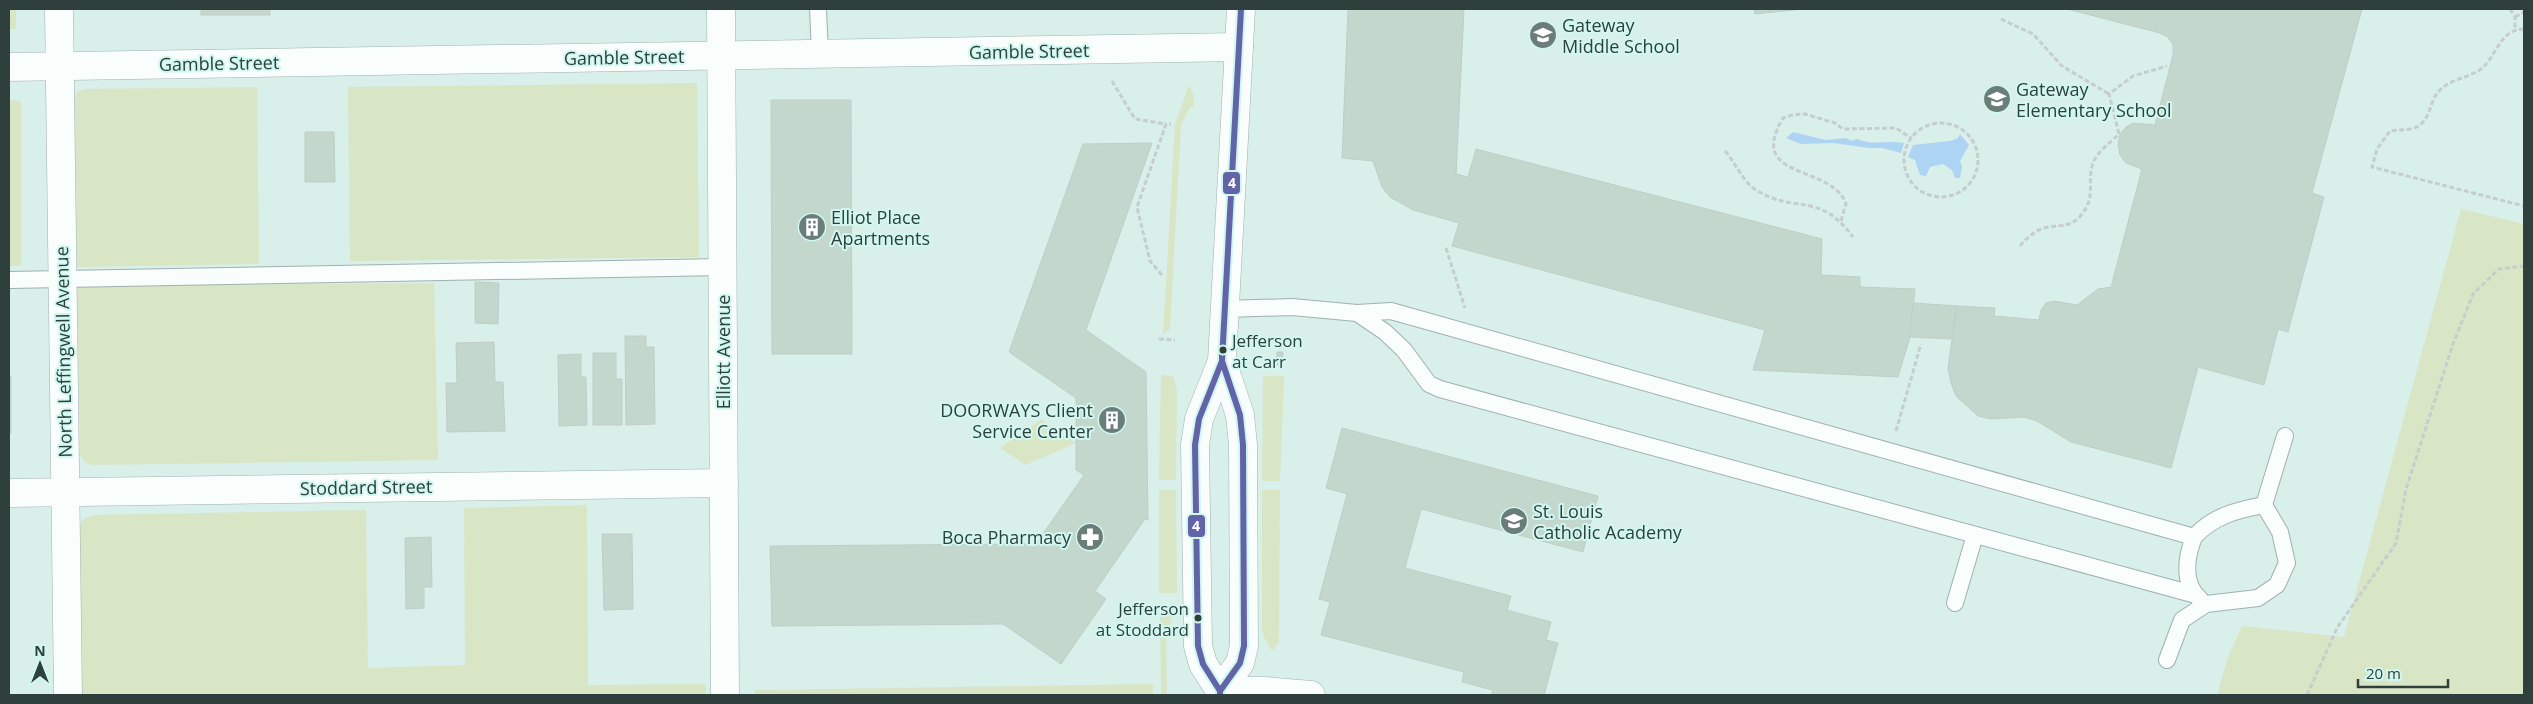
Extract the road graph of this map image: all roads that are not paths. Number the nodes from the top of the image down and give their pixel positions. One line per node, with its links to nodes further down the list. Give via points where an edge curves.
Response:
1 (59, 9): 8 (street, North Leffingwell Avenue)
2 (721, 9): 7 (street, Elliott Avenue)
3 (818, 9): 6 (lane)
4 (1241, 9): 5 (street)
5 (1239, 48): 6 (street, Gamble Street); 13 (street)
6 (820, 54): 7 (street, Gamble Street)
7 (721, 55): 8 (street, Gamble Street); 10 (street, Elliott Avenue)
8 (59, 66): 9 (street, Gamble Street); 11 (street, North Leffingwell Avenue)
9 (9, 67)
10 (722, 267): 11 (lane); 17 (street, Elliott Avenue)
11 (62, 279): 12 (lane); 18 (street, North Leffingwell Avenue)
12 (9, 280)
13 (1224, 309): 14 (lane, via 1292,307); 15 (street)
14 (1357, 312): 21 (lane, via 1385,332 1404,350 1429,384 1440,390); 22 (lane, via 1391,311)
15 (1222, 361): 26 (street, via 1240,415 1243,444 1244,646 1240,663); 26 (street, via 1199,419 1195,445 1198,646 1203,664)
16 (2285, 436): 20 (lane)
17 (724, 483): 18 (street, Stoddard Street); 28 (street, Elliott Avenue)
18 (65, 492): 19 (street, Stoddard Street); 27 (street, North Leffingwell Avenue)
19 (9, 493)
20 (2264, 505): 22 (lane, via 2239,510 2215,520); 23 (lane, via 2280,532 2287,563 2277,585 2258,598)
21 (1975, 535): 23 (lane); 24 (lane)
22 (2194, 537): 23 (lane, via 2186,559 2187,572)
23 (2201, 600): 25 (lane, via 2182,620)
24 (1955, 603)
25 (2167, 660)
26 (1220, 693): 29 (street, via 1265,691)
27 (68, 695)
28 (725, 695)
29 (1311, 695)

